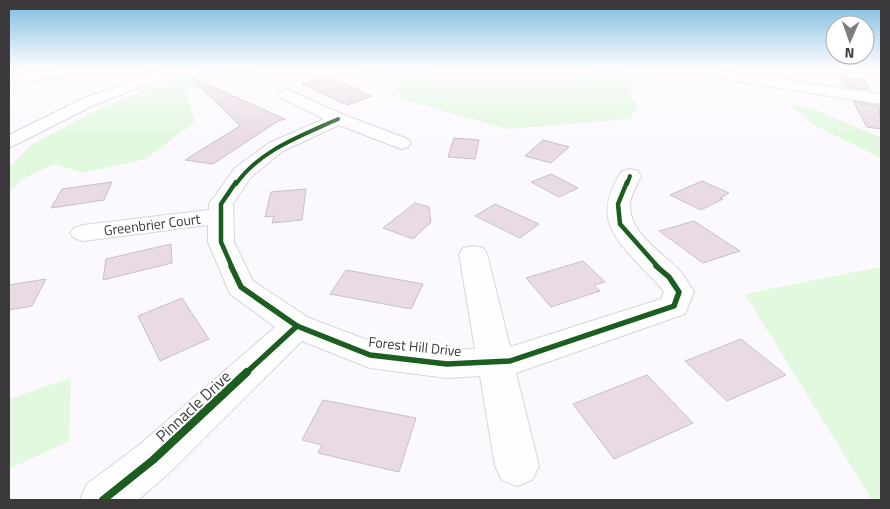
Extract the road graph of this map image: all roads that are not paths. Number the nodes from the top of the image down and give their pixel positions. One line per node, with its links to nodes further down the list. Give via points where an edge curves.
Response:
1 (106, 91): 6 (street)
2 (118, 91): 6 (street)
3 (817, 91): 5 (street)
4 (286, 94): 7 (street)
5 (881, 99)
6 (88, 102): 8 (street)
7 (338, 119): 9 (street); 11 (street, Forest Hill Drive, via 276,147 243,173 221,204)
8 (9, 142)
9 (401, 143)
10 (630, 176): 15 (street, Forest Hill Drive, via 618,204 620,224 679,292 674,306 510,361)
11 (221, 216): 12 (street, Greenbrier Court); 14 (street, Forest Hill Drive, via 221,242 241,287)
12 (83, 233)
13 (473, 254): 15 (street)
14 (297, 326): 15 (street, Forest Hill Drive, via 370,355 448,364); 17 (street, Pinnacle Drive, via 154,460)
15 (495, 362): 16 (street)
16 (517, 466)
17 (103, 500)

